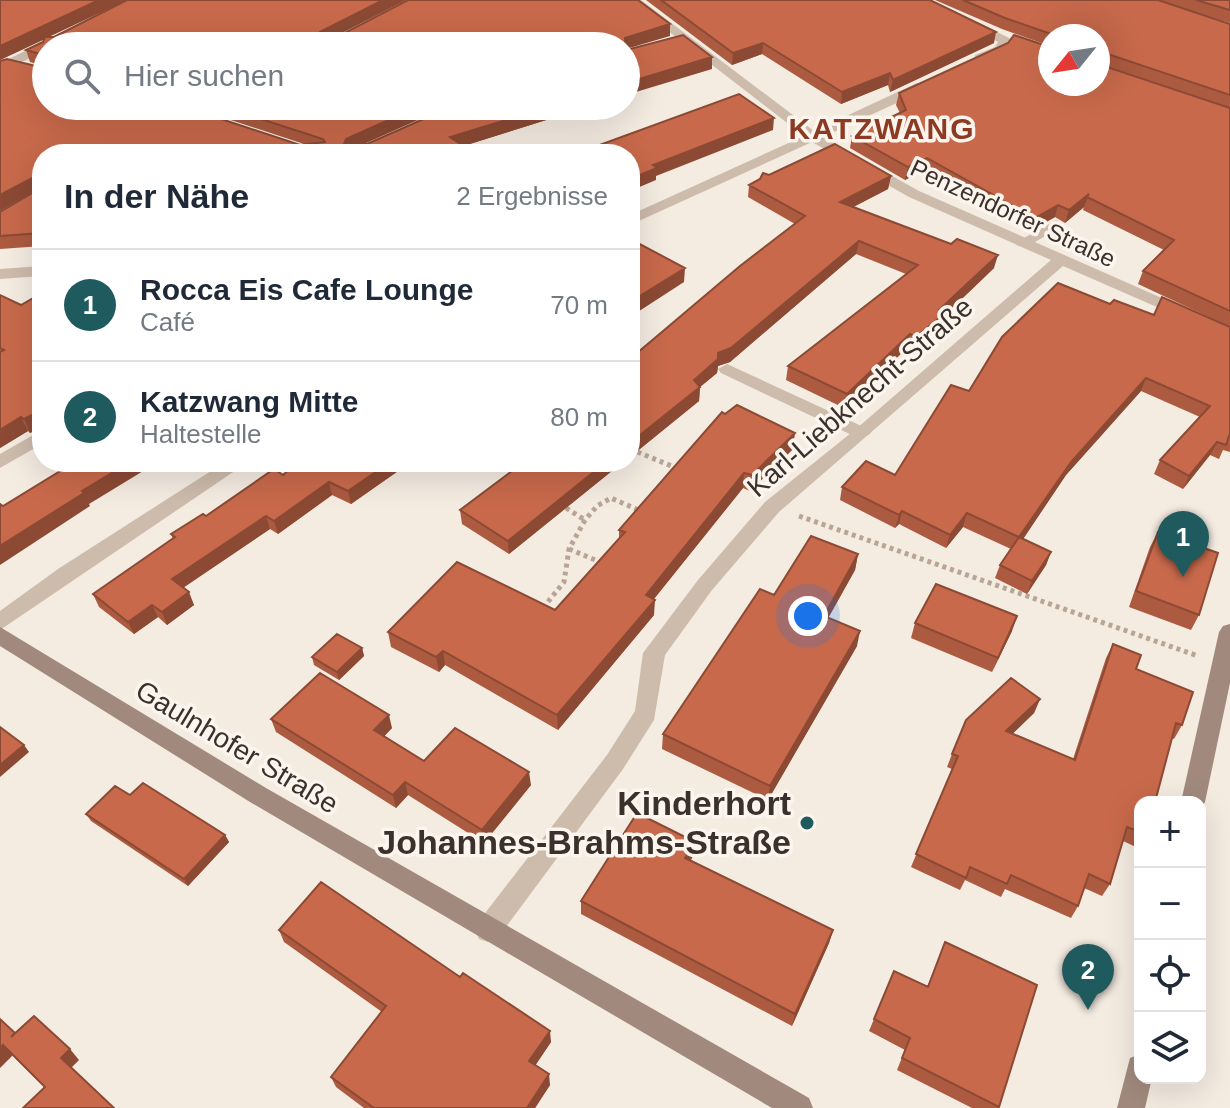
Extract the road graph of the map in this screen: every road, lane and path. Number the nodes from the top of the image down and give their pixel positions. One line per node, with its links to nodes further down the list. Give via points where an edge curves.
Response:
1 (634, 0): 10 (street, Penzendorfer Straße, via 676,41)
2 (957, 17): 3 (street)
3 (997, 35): 4 (street); 7 (street, via 1005,41 1000,49)
4 (1023, 44)
5 (32, 53): 6 (street)
6 (6, 66): 8 (street)
7 (962, 67)
8 (32, 70)
9 (937, 79): 10 (street)
10 (814, 137): 11 (street); 13 (street, Penzendorfer Straße, via 914,194)
11 (640, 216)
12 (1056, 224): 13 (street)
13 (1023, 243): 14 (street, Penzendorfer Straße)
14 (1060, 260): 17 (street, Penzendorfer Straße); 19 (street, Karl-Liebknecht-Straße)
15 (32, 272): 16 (street)
16 (0, 274)
17 (1230, 334)
18 (727, 369): 19 (street)
19 (862, 433): 37 (street, Karl-Liebknecht-Straße, via 772,507 705,585 654,653 646,713)
20 (32, 442): 22 (street)
21 (640, 453): 24 (path)
22 (0, 462)
23 (223, 472): 32 (street)
24 (687, 472)
25 (566, 508): 28 (path)
26 (787, 512): 35 (path)
27 (646, 513): 28 (path, via 611,498)
28 (585, 520): 29 (path)
29 (569, 549): 30 (path); 31 (path, via 564,582)
30 (608, 565)
31 (540, 612)
32 (0, 622)
33 (1230, 632): 35 (main road)
34 (0, 635): 37 (main road, Gaulnhofer Straße, via 169,742)
35 (1226, 666): 36 (main road)
36 (1194, 796)
37 (488, 930): 39 (main road, Gaulnhofer Straße)
38 (1136, 1084): 40 (main road)
39 (799, 1108)
40 (1131, 1108)

